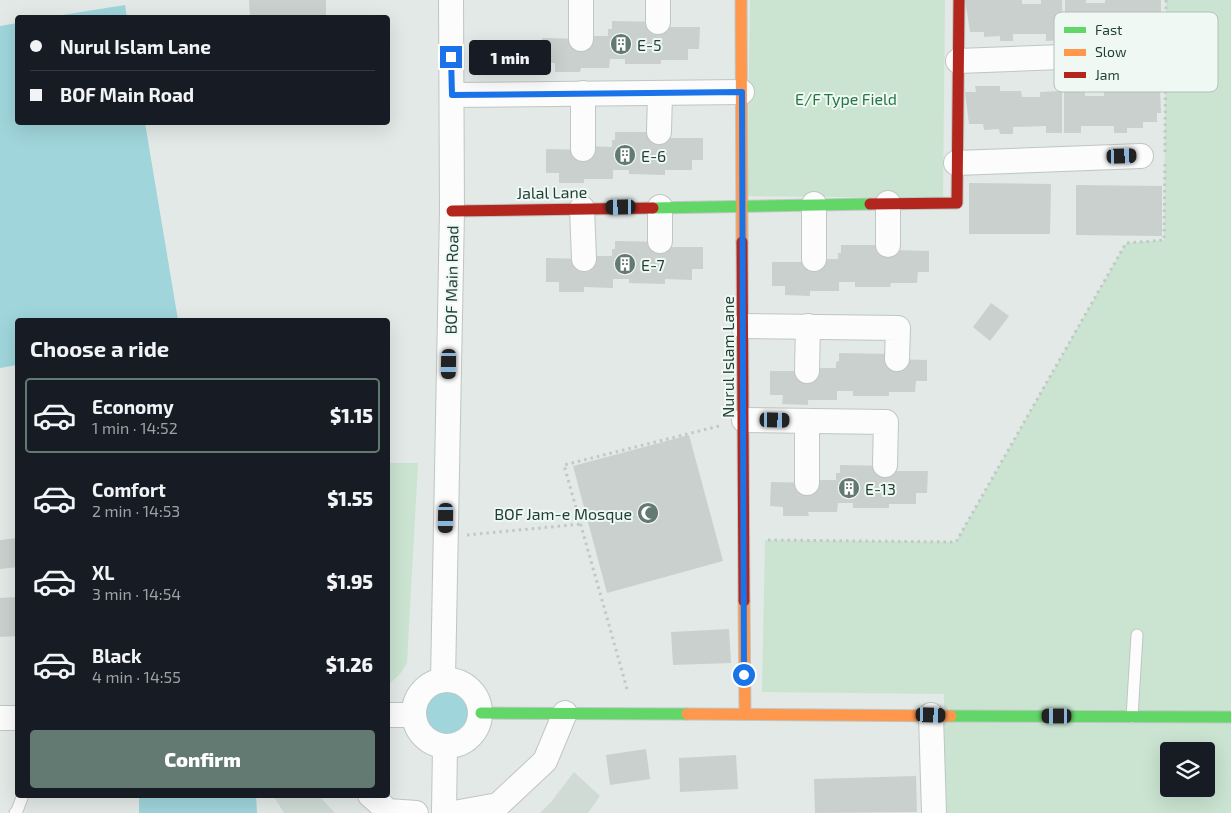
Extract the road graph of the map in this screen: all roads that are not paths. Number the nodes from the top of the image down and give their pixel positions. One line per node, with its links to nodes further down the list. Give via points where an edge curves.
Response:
1 (451, 0): 11 (street, BOF Main Road)
2 (581, 0): 5 (street)
3 (741, 0): 8 (street, Nurul Islam Lane)
4 (959, 0): 7 (street)
5 (581, 39)
6 (1054, 57): 7 (street)
7 (958, 61): 15 (street)
8 (742, 92): 9 (street); 18 (street, Nurul Islam Lane)
9 (660, 93): 10 (street); 12 (street)
10 (583, 94): 11 (street); 13 (street)
11 (452, 95): 21 (street, BOF Main Road)
12 (659, 132)
13 (583, 149)
14 (1141, 156): 15 (street)
15 (956, 163): 16 (street, Jalal Lane, via 957,202)
16 (888, 203): 17 (street, Jalal Lane); 23 (street)
17 (814, 204): 18 (street, Jalal Lane); 25 (street)
18 (742, 205): 19 (street, Jalal Lane); 26 (street, Nurul Islam Lane)
19 (660, 207): 20 (street, Jalal Lane); 22 (street)
20 (582, 208): 21 (street, Jalal Lane); 24 (street)
21 (452, 210): 35 (street, BOF Main Road)
22 (660, 242)
23 (888, 245)
24 (584, 259)
25 (814, 259)
26 (743, 326): 27 (street); 30 (street, Nurul Islam Lane)
27 (808, 326): 28 (street, via 898,328); 29 (street)
28 (897, 359)
29 (807, 371)
30 (744, 420): 31 (street); 38 (street, Nurul Islam Lane)
31 (807, 421): 32 (street, via 886,422); 33 (street)
32 (886, 466)
33 (807, 483)
34 (1137, 634): 42 (lane)
35 (443, 680): 36 (street, via 464,684 479,701); 40 (street, via 425,688 414,705)
36 (481, 713): 37 (street); 46 (street, via 479,724 466,741)
37 (565, 713): 38 (street); 52 (street, via 545,761 498,805)
38 (745, 714): 41 (street)
39 (390, 715): 40 (street)
40 (414, 715): 46 (street, via 420,733 427,740)
41 (931, 715): 42 (street); 53 (street)
42 (1132, 716): 43 (street)
43 (1231, 717)
44 (0, 718): 45 (street)
45 (15, 718)
46 (445, 747): 51 (street)
47 (22, 798): 49 (lane)
48 (373, 798): 50 (street, via 388,811)
49 (15, 813)
50 (416, 813)
51 (444, 813)
52 (454, 813)
53 (934, 813)

